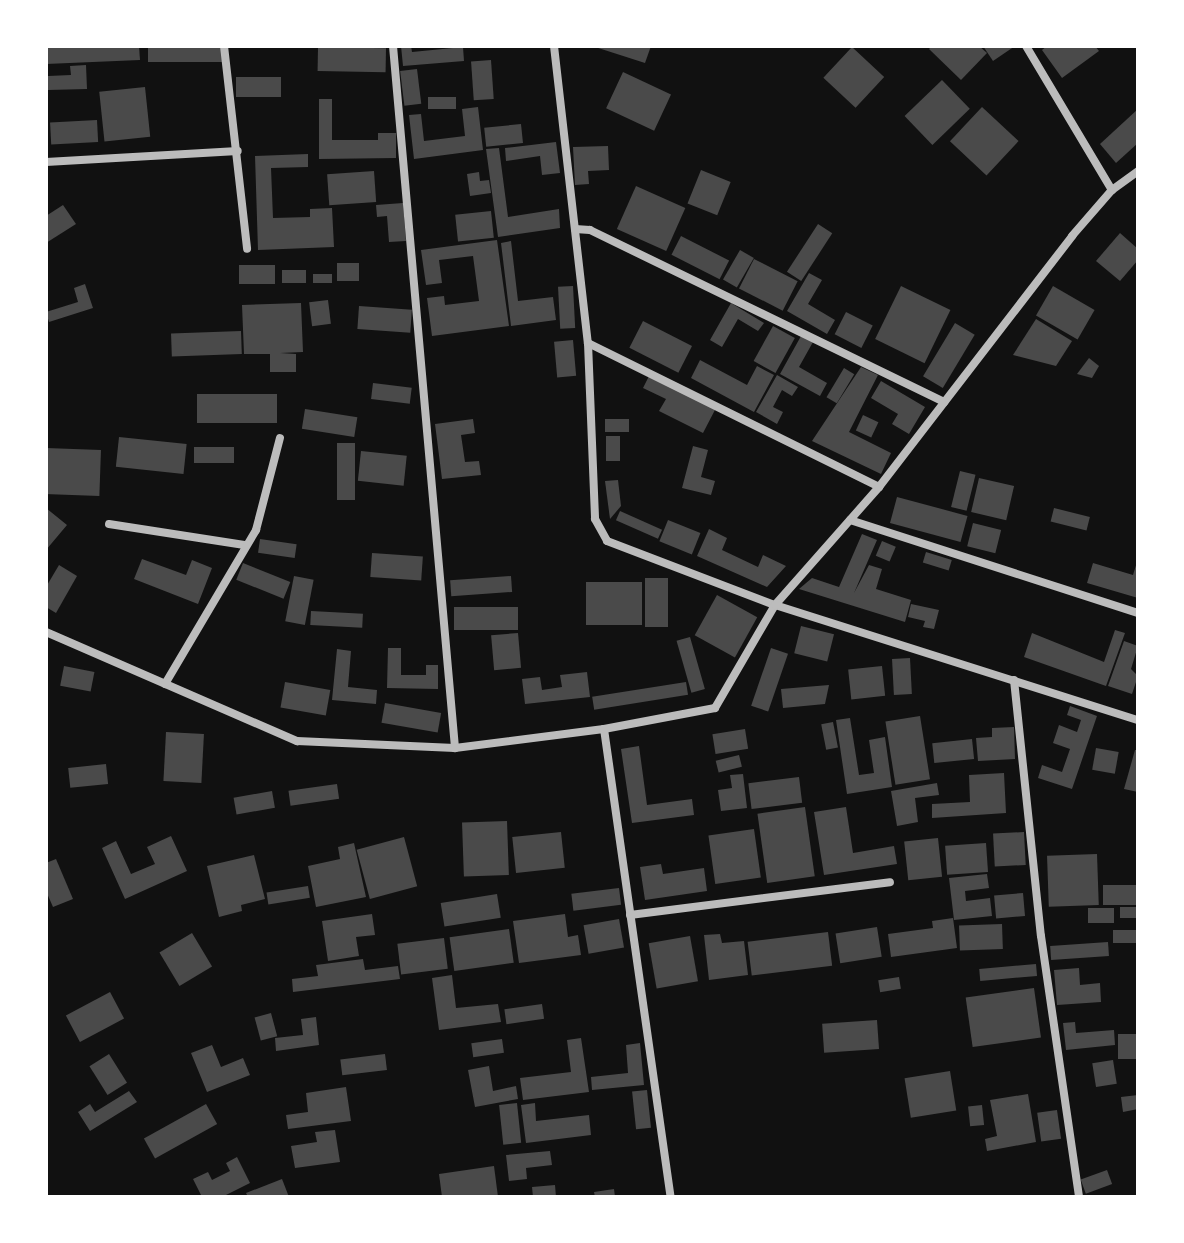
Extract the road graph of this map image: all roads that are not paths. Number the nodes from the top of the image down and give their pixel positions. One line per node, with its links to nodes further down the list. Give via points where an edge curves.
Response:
1 (224, 46): 5 (street)
2 (393, 46): 25 (street)
3 (554, 46): 9 (street)
4 (1026, 46): 8 (street)
5 (238, 151): 6 (street); 10 (street)
6 (46, 162)
7 (1138, 171): 8 (street)
8 (1112, 190): 12 (street)
9 (575, 229): 11 (street); 12 (street, via 590,230)
10 (247, 249)
11 (588, 343): 14 (street); 18 (street, via 599,532 607,541)
12 (944, 402): 14 (street)
13 (280, 438): 17 (street, via 256,530)
14 (879, 487): 15 (street)
15 (850, 520): 18 (street); 19 (street)
16 (109, 524): 17 (street)
17 (244, 545): 22 (street)
18 (775, 605): 21 (street); 24 (street, via 715,708)
19 (1138, 613)
20 (46, 632): 22 (street)
21 (1014, 680): 23 (street); 29 (street, via 1041,936)
22 (165, 684): 25 (street, via 297,741)
23 (1138, 720)
24 (604, 729): 25 (street); 27 (street)
25 (455, 748)
26 (890, 882): 27 (street)
27 (630, 915): 28 (street)
28 (671, 1197)
29 (1079, 1197)

